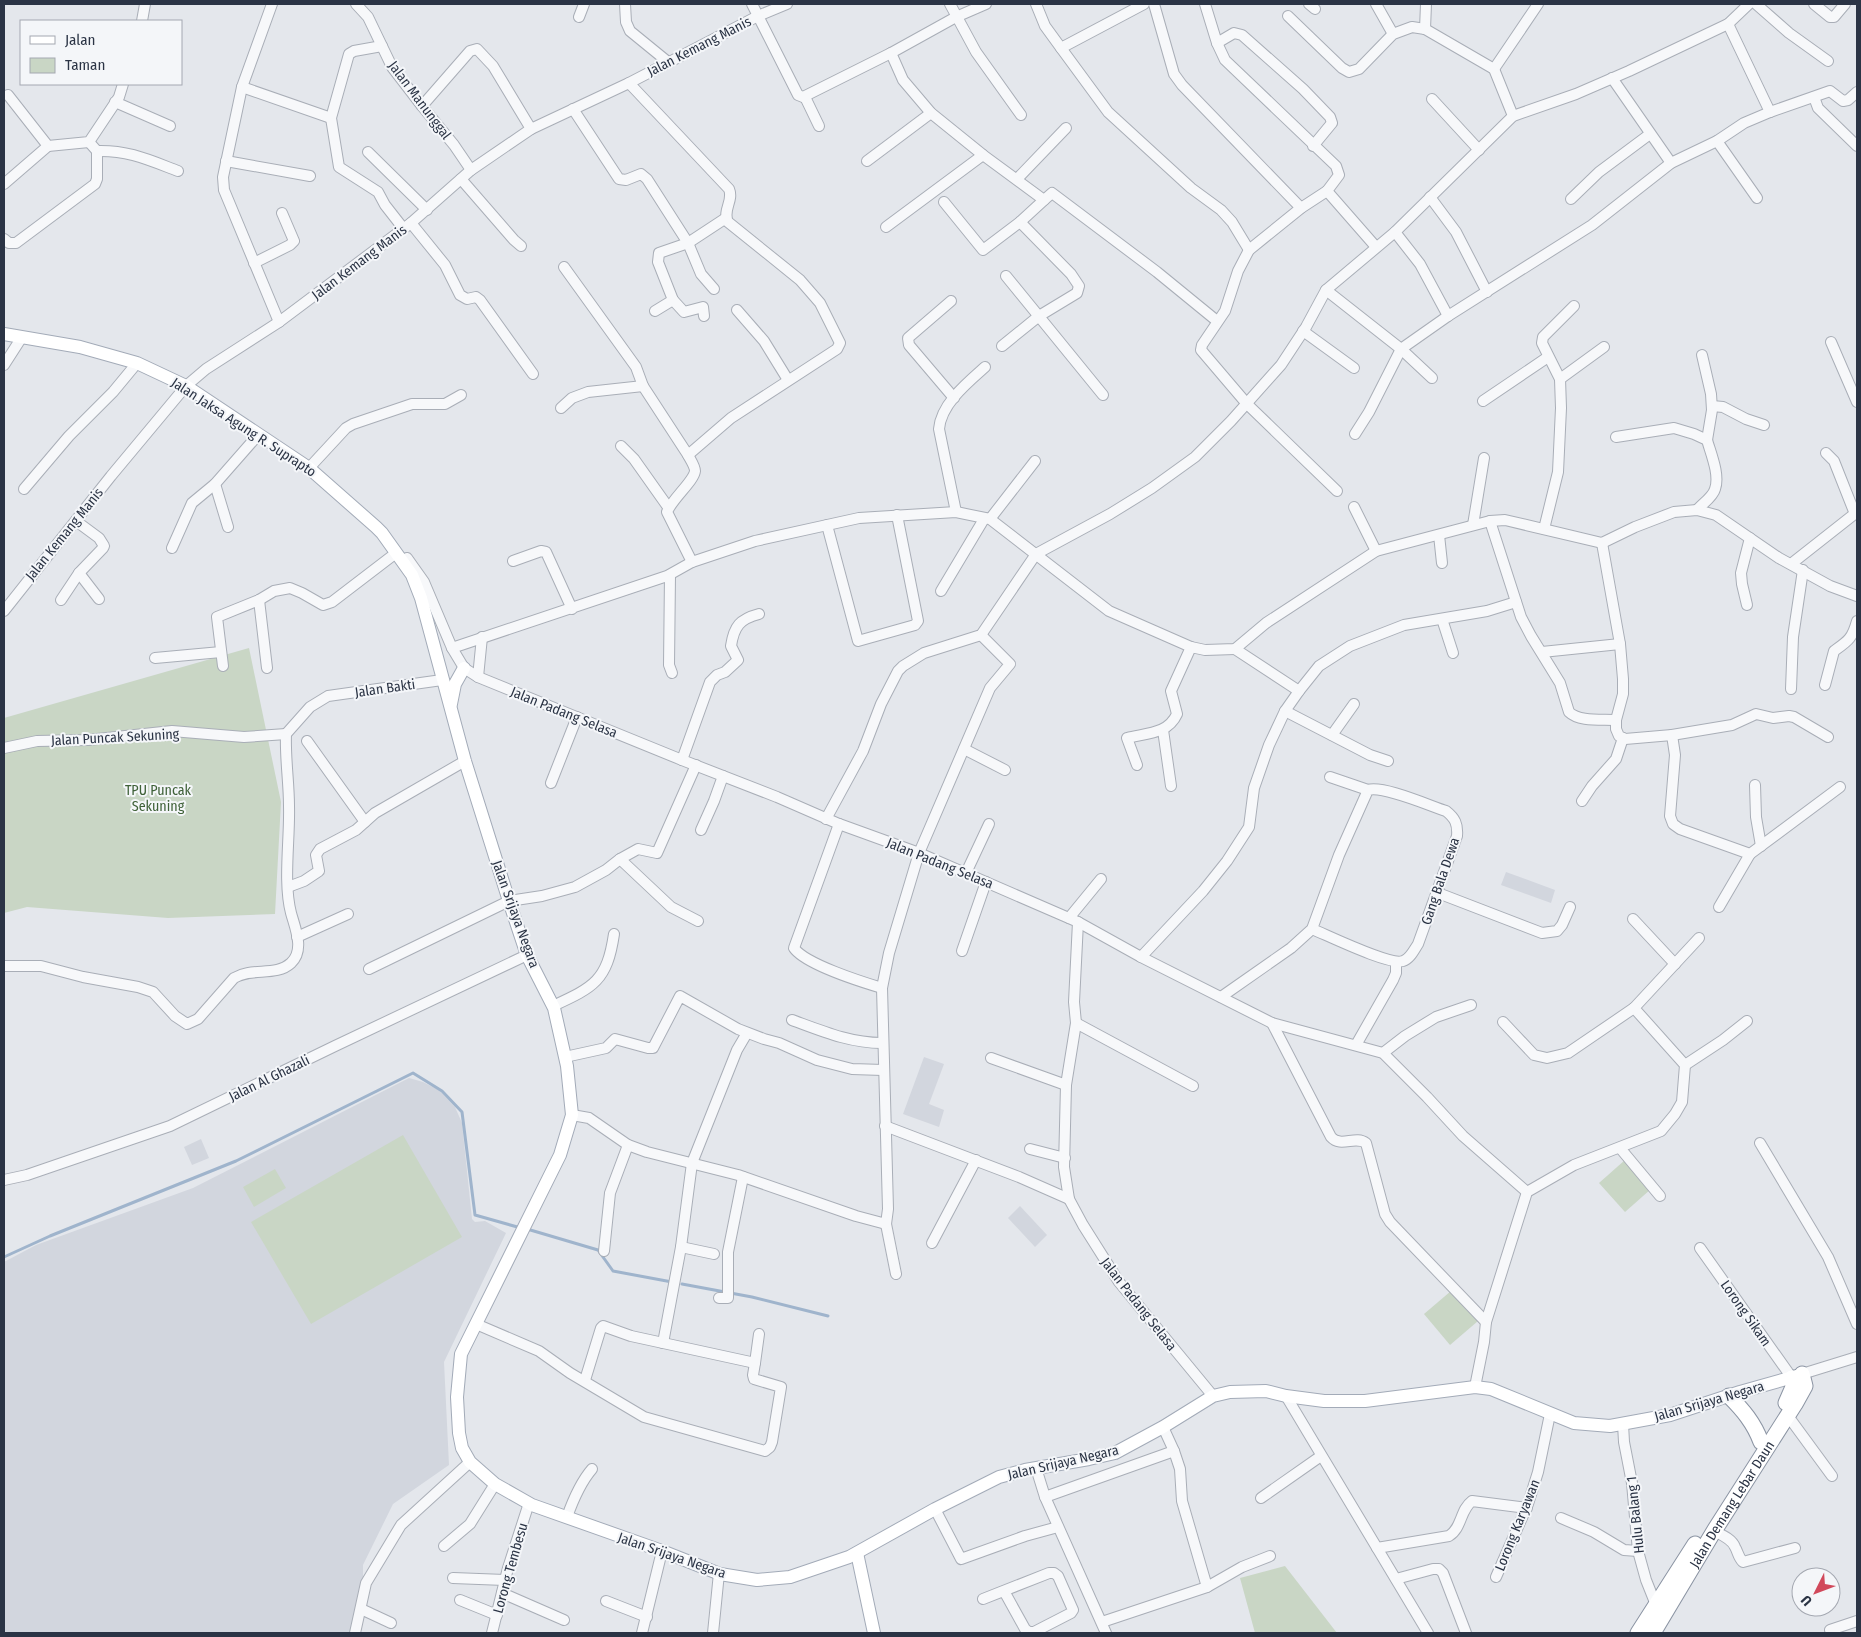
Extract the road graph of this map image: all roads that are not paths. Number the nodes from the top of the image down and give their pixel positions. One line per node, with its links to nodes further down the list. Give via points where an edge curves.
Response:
1 (145, 4): 25 (street)
2 (272, 4): 39 (street)
3 (356, 4): 30 (street, Jalan Manunggal, via 368,17)
4 (584, 4): 23 (street)
5 (625, 4): 34 (street, via 630,31)
6 (752, 4): 21 (street)
7 (787, 4): 21 (street, Jalan Kemang Manis)
8 (950, 4): 24 (street)
9 (986, 4): 24 (street)
10 (1036, 4): 31 (street, via 1045,26)
11 (1154, 4): 82 (street, via 1174,74)
12 (1205, 4): 29 (street)
13 (1376, 4): 28 (street)
14 (1426, 4): 27 (street)
15 (1538, 4): 35 (street)
16 (1749, 4): 26 (street)
17 (1756, 4): 33 (street, via 1789,34)
18 (1814, 4): 19 (street, via 1834,17)
19 (1845, 4)
20 (1137, 5): 31 (street)
21 (758, 16): 34 (street, Jalan Kemang Manis); 42 (street, via 798,95)
22 (1288, 16): 28 (street, via 1349,72 1358,69)
23 (579, 17)
24 (956, 17): 32 (street); 50 (street, via 976,52)
25 (142, 20)
26 (1728, 24): 36 (street); 48 (street)
27 (1425, 29): 28 (street, via 1412,27); 35 (street)
28 (1393, 34)
29 (1217, 43): 61 (street, via 1225,60); 61 (street, via 1234,33 1242,35 1330,117 1332,123)
30 (382, 46): 46 (street, Jalan Manunggal, via 392,67); 52 (street, via 350,54)
31 (1061, 48): 94 (street, via 1108,112 1191,188 1221,210)
32 (891, 53): 42 (street); 49 (street, via 902,80)
33 (1828, 61)
34 (668, 62): 37 (street, Jalan Kemang Manis)
35 (1494, 69): 51 (street)
36 (1612, 78): 51 (street); 57 (street)
37 (629, 83): 47 (street, Jalan Kemang Manis); 85 (street, via 729,189 731,196)
38 (123, 85): 45 (street)
39 (242, 87): 52 (street); 67 (street)
40 (1857, 92): 43 (street, via 1846,101 1830,92)
41 (8, 94): 60 (street)
42 (804, 97): 54 (street)
43 (1814, 97): 48 (street); 62 (street, via 1818,108)
44 (1432, 99): 63 (street)
45 (116, 102): 53 (street); 59 (street)
46 (422, 106): 56 (street, via 470,51 477,48 493,66); 70 (street, Jalan Manunggal)
47 (573, 109): 56 (street, Jalan Kemang Manis); 91 (street, via 617,177 624,180 643,175)
48 (1770, 112): 58 (street, via 1744,123)
49 (931, 113): 66 (street); 68 (street)
50 (1021, 115)
51 (1513, 116): 63 (street)
52 (331, 118): 87 (street, via 339,167 378,192 385,205)
53 (170, 126)
54 (819, 126)
55 (1066, 128): 74 (street)
56 (531, 129): 70 (street, Jalan Kemang Manis)
57 (1650, 134): 69 (street); 79 (street, via 1599,172)
58 (1717, 141): 69 (street); 78 (street)
59 (89, 142): 60 (street); 64 (street)
60 (48, 146): 75 (street)
61 (1313, 146): 76 (street, via 1339,171)
62 (1857, 146)
63 (1479, 150): 77 (street)
64 (97, 151): 71 (street, via 135,154); 90 (street, via 97,179 92,186 16,243)
65 (368, 152): 83 (street)
66 (982, 155): 74 (street); 88 (street)
67 (226, 161): 72 (street); 95 (street, via 224,190)
68 (867, 161)
69 (1670, 163): 100 (street, via 1592,225)
70 (472, 170): 73 (street, Jalan Kemang Manis)
71 (178, 171)
72 (310, 176)
73 (461, 179): 83 (street, Jalan Kemang Manis); 92 (street)
74 (1017, 179): 80 (street)
75 (4, 184)
76 (1327, 191): 82 (street); 93 (street)
77 (1430, 197): 89 (street); 100 (street, via 1456,232)
78 (1757, 198)
79 (1572, 199)
80 (1044, 200): 86 (street); 109 (street, via 1052,193)
81 (944, 202): 86 (street, via 983,250)
82 (1301, 208): 94 (street)
83 (427, 210): 87 (street, Jalan Kemang Manis)
84 (282, 213): 95 (street, via 293,243)
85 (726, 218): 91 (street); 127 (street, via 730,225 800,280 820,303 839,340 840,346)
86 (1020, 222): 107 (street, via 1079,286 1077,293)
87 (407, 226): 110 (street, Jalan Kemang Manis); 124 (street, via 446,265 460,295 480,300)
88 (886, 227)
89 (1395, 232): 93 (street); 108 (street, via 1420,264)
90 (4, 239)
91 (688, 243): 98 (street, via 701,274); 101 (street, via 663,250 658,255)
92 (521, 246)
93 (1376, 246): 99 (street)
94 (1249, 250): 109 (street)
95 (254, 263): 110 (street)
96 (564, 267): 129 (street, via 636,367)
97 (1006, 276): 107 (street)
98 (714, 290)
99 (1326, 290): 111 (street); 117 (street)
100 (1487, 292): 108 (street)
101 (674, 300): 105 (street); 106 (street, via 684,312 703,307)
102 (951, 302): 132 (street, via 908,340)
103 (1574, 306): 119 (street, via 1543,337)
104 (737, 310): 127 (street, via 764,341)
105 (655, 311)
106 (704, 316)
107 (1039, 316): 115 (street); 131 (street)
108 (1448, 316): 117 (street)
109 (1218, 321): 135 (street, via 1201,350)
110 (279, 322): 128 (street, Jalan Kemang Manis, via 206,369)
111 (1304, 331): 123 (street); 135 (street, via 1281,365)
112 (4, 334): 113 (main road, Jalan Jaksa Agung R. Suprapto)
113 (22, 337): 120 (main road, Jalan Jaksa Agung R. Suprapto, via 80,347); 121 (street)
114 (1831, 342): 134 (street)
115 (1002, 346)
116 (1604, 347): 126 (street)
117 (1400, 349): 125 (street); 139 (street)
118 (1702, 355): 136 (street)
119 (1548, 357): 126 (street); 133 (street)
120 (137, 363): 128 (main road, Jalan Jaksa Agung R. Suprapto); 150 (street)
121 (4, 365)
122 (985, 368): 132 (street)
123 (1354, 368)
124 (533, 374)
125 (1432, 378)
126 (1560, 379): 164 (street, via 1558,472)
127 (788, 380): 145 (street, via 731,418)
128 (186, 386): 140 (main road, Jalan Jaksa Agung R. Suprapto); 159 (street, Jalan Kemang Manis)
129 (643, 386): 137 (street, via 580,394); 145 (street)
130 (461, 395): 148 (street, via 445,404 412,404 353,424)
131 (1103, 395)
132 (954, 398): 155 (street, via 943,414 939,429)
133 (1483, 401)
134 (1857, 402)
135 (1247, 404): 151 (street); 172 (street, via 1195,457 1152,488)
136 (1712, 406): 138 (street); 142 (street)
137 (561, 408)
138 (1764, 425)
139 (1355, 434)
140 (258, 435): 148 (main road, Jalan Jaksa Agung R. Suprapto); 149 (street)
141 (1616, 438): 142 (street, via 1674,428)
142 (1707, 440): 154 (street, via 1716,489)
143 (621, 446): 152 (street)
144 (1826, 453): 157 (street, via 1834,460)
145 (688, 455): 152 (street, via 695,471)
146 (1484, 458): 162 (street)
147 (1035, 461): 158 (street)
148 (309, 468): 165 (main road, Jalan Jaksa Agung R. Suprapto)
149 (215, 484): 163 (street); 169 (street, via 192,503)
150 (24, 488)
151 (1337, 491)
152 (668, 507): 174 (street, via 668,516)
153 (1354, 508): 170 (street)
154 (1696, 510): 167 (street, via 1716,515); 168 (street, via 1674,512)
155 (956, 512): 156 (street); 158 (street)
156 (897, 516): 161 (street, via 859,518); 161 (street, via 918,621 915,625 858,641)
157 (1855, 517): 176 (street)
158 (987, 519): 172 (street); 180 (street)
159 (76, 521): 178 (street, via 99,538 104,546); 188 (street, Jalan Kemang Manis)
160 (1490, 521): 162 (street); 164 (street, via 1505,520); 185 (street)
161 (827, 525): 174 (street, via 755,541)
162 (1473, 525): 166 (street)
163 (228, 528)
164 (1544, 529): 168 (street)
165 (382, 533): 171 (main road, Jalan Jaksa Agung R. Suprapto); 196 (street, Jalan Padang Selasa, via 401,550 420,576)
166 (1439, 535): 170 (street); 175 (street)
167 (1750, 538): 176 (street); 186 (street, via 1741,573)
168 (1602, 543): 194 (street)
169 (172, 548)
170 (1376, 551): 197 (street, via 1266,623)
171 (396, 554): 184 (street, via 328,604 323,605 290,588 274,591); 203 (main road, Jalan Jaksa Agung R. Suprapto, via 412,575 421,598)
172 (1036, 554): 192 (street); 195 (street, via 1110,611)
173 (513, 561): 187 (street, via 546,552)
174 (692, 562): 179 (street)
175 (1442, 563)
176 (1791, 564): 177 (street)
177 (1803, 570): 181 (street, via 1830,586); 210 (street)
178 (79, 574): 182 (street); 183 (street)
179 (670, 575): 187 (street); 206 (street, via 669,665)
180 (941, 591)
181 (1857, 596)
182 (99, 599)
183 (61, 600)
184 (259, 600): 198 (street, via 218,616); 204 (street)
185 (1516, 602): 190 (street); 199 (street)
186 (1747, 605)
187 (572, 609): 193 (street)
188 (4, 611)
189 (759, 614): 226 (street, via 739,623 732,646 738,660 710,682)
190 (1442, 619): 200 (street); 211 (street, via 1404,625 1350,646 1319,666)
191 (1857, 621): 209 (street, via 1849,641 1834,652)
192 (981, 635): 225 (street, via 1010,664 990,688); 240 (street, via 924,653 898,671 863,751)
193 (482, 637): 196 (street); 207 (street)
194 (1620, 644): 199 (street); 216 (street, via 1623,694)
195 (1191, 647): 197 (street, via 1205,650); 217 (street, via 1171,691 1177,714)
196 (452, 648): 205 (street, Jalan Padang Selasa)
197 (1235, 648): 211 (street)
198 (222, 652): 201 (street); 202 (street)
199 (1542, 652): 216 (street, via 1560,683 1572,716)
200 (1453, 653)
201 (156, 658)
202 (223, 666)
203 (439, 666): 208 (main road, Jalan Srijaya Negara)
204 (266, 668)
205 (464, 668): 207 (street, Jalan Padang Selasa); 213 (main road, via 454,684)
206 (672, 672)
207 (478, 677): 215 (street, Jalan Padang Selasa)
208 (442, 680): 213 (main road, Jalan Srijaya Negara); 218 (street, Jalan Bakti, via 328,696 310,707)
209 (1824, 685)
210 (1791, 689)
211 (1299, 690): 214 (street)
212 (1354, 704): 219 (street)
213 (450, 706): 228 (main road, Jalan Srijaya Negara)
214 (1285, 711): 219 (street); 267 (street, via 1254,788 1249,827 1203,891)
215 (577, 717): 226 (street, Jalan Padang Selasa); 234 (street)
216 (1616, 720): 222 (street, via 1616,729)
217 (1164, 730): 230 (street, via 1127,738); 236 (street)
218 (286, 734): 224 (street, Jalan Puncak Sekuning, via 244,737 172,731 88,740 37,741); 252 (street)
219 (1332, 735): 227 (street, via 1370,755)
220 (1672, 735): 221 (street, via 1732,725 1756,714 1773,718 1794,717); 222 (street); 247 (street, via 1675,755 1670,816 1673,824)
221 (1828, 737)
222 (1623, 738): 239 (street, via 1616,759)
223 (307, 741): 241 (street)
224 (4, 748)
225 (964, 749): 231 (street); 246 (street)
226 (682, 760): 229 (street, Jalan Padang Selasa)
227 (1388, 760)
228 (465, 761): 241 (street); 254 (main road, Jalan Srijaya Negara)
229 (696, 765): 232 (street, Jalan Padang Selasa); 248 (street, via 658,852 638,849)
230 (1137, 766)
231 (1005, 770)
232 (723, 776): 240 (street, Jalan Padang Selasa); 244 (street)
233 (1330, 777): 238 (street)
234 (551, 783)
235 (1755, 785): 245 (street)
236 (1171, 786)
237 (1840, 787): 245 (street)
238 (1368, 790): 253 (street, Gang Bala Dewa, via 1390,792 1452,816 1458,828 1457,836); 261 (street, via 1339,855)
239 (1582, 801)
240 (826, 819): 242 (street, Jalan Padang Selasa)
241 (365, 822): 252 (street, via 318,851 318,872)
242 (838, 824): 246 (street, Jalan Padang Selasa); 272 (street, via 794,948 803,956 846,977)
243 (988, 824): 249 (street)
244 (701, 830)
245 (1761, 846): 247 (street)
246 (919, 853): 249 (street, Jalan Padang Selasa); 272 (street, via 889,953)
247 (1750, 854): 256 (street)
248 (620, 859): 254 (street, via 575,887); 260 (street, via 663,900)
249 (966, 873): 251 (street, Jalan Padang Selasa)
250 (1101, 879): 259 (street)
251 (986, 882): 259 (street, Jalan Padang Selasa); 265 (street)
252 (288, 887): 263 (street)
253 (1438, 892): 255 (street, via 1542,933 1556,931); 268 (street, Gang Bala Dewa, via 1418,944 1409,957)
254 (509, 901): 266 (main road, Jalan Srijaya Negara); 271 (street)
255 (1570, 907)
256 (1719, 907)
257 (348, 914): 263 (street)
258 (1633, 919): 269 (street)
259 (1073, 920): 267 (street); 280 (street, Jalan Padang Selasa)
260 (698, 921)
261 (1312, 929): 268 (street); 273 (street, via 1291,948)
262 (614, 934): 275 (street, via 609,959 596,982)
263 (297, 938): 270 (street, via 298,951 291,962 280,970 240,974 198,1019 187,1024 153,992 138,987 41,966)
264 (1699, 938): 269 (street)
265 (962, 951)
266 (527, 955): 275 (main road, Jalan Srijaya Negara); 302 (street, Jalan Al Ghazali, via 170,1126)
267 (1141, 957): 273 (street)
268 (1396, 962): 284 (street, via 1393,980)
269 (1675, 964): 276 (street)
270 (4, 966)
271 (369, 969)
272 (882, 988): 283 (street)
273 (1221, 997): 281 (street)
274 (1471, 1005): 285 (street, via 1436,1017)
275 (553, 1006): 286 (main road, Jalan Srijaya Negara)
276 (1634, 1008): 279 (street, via 1568,1052 1547,1058 1534,1055); 288 (street)
277 (792, 1020): 283 (street, via 830,1034)
278 (1747, 1021): 288 (street)
279 (1503, 1022)
280 (1076, 1023): 290 (street, Jalan Padang Selasa); 291 (street)
281 (1272, 1023): 284 (street); 314 (street, via 1331,1137 1336,1142 1360,1140 1366,1143 1390,1222)
282 (747, 1032): 286 (street, via 680,996 653,1048 615,1039 606,1048); 289 (street, via 817,1060 852,1069); 300 (street)
283 (882, 1043): 289 (street)
284 (1356, 1045): 285 (street)
285 (1383, 1053): 303 (street, via 1463,1136)
286 (565, 1057): 292 (main road, Jalan Srijaya Negara)
287 (991, 1058): 290 (street)
288 (1685, 1065): 296 (street, via 1682,1102 1676,1114 1661,1131)
289 (883, 1070): 293 (street)
290 (1066, 1085): 298 (street, Jalan Padang Selasa)
291 (1194, 1086)
292 (572, 1114): 295 (street, via 589,1118); 315 (main road, Jalan Srijaya Negara, via 560,1155)
293 (885, 1126): 299 (street); 306 (street)
294 (1760, 1143): 316 (street, via 1828,1257)
295 (628, 1145): 300 (street); 310 (street, via 610,1193)
296 (1620, 1148): 303 (street, via 1574,1165); 304 (street)
297 (1030, 1149): 298 (street)
298 (1065, 1158): 305 (street, Jalan Padang Selasa)
299 (976, 1160): 305 (street); 307 (street)
300 (692, 1163): 301 (street); 308 (street)
301 (743, 1177): 306 (street); 313 (street, via 728,1252 728,1298)
302 (4, 1180)
303 (1527, 1192): 314 (street)
304 (1660, 1196)
305 (1069, 1199): 324 (street, Jalan Padang Selasa, via 1119,1282)
306 (886, 1224): 312 (street)
307 (932, 1243)
308 (681, 1247): 311 (street); 318 (street)
309 (1700, 1248): 321 (street, Lorong Sikam)
310 (604, 1251)
311 (714, 1254)
312 (896, 1274)
313 (719, 1298)
314 (1486, 1322): 323 (street)
315 (476, 1324): 322 (street, via 540,1351); 334 (main road, Jalan Srijaya Negara, via 461,1354 457,1397 462,1448)
316 (1857, 1324)
317 (759, 1334): 320 (street)
318 (663, 1343): 320 (street); 322 (street, via 602,1326)
319 (1857, 1357): 321 (street, Jalan Srijaya Negara)
320 (754, 1363): 322 (street, via 754,1379 781,1387 772,1442 765,1451 644,1416)
321 (1797, 1376): 326 (main road, Jalan Srijaya Negara); 328 (highway, Jalan Demang Lebar Daun, via 1805,1386); 331 (highway, Jalan Demang Lebar Daun, via 1790,1398)
322 (585, 1380)
323 (1475, 1387): 325 (main road, Jalan Srijaya Negara, via 1365,1401 1324,1401); 327 (main road, Jalan Srijaya Negara, via 1491,1389)
324 (1213, 1396): 325 (main road, Jalan Srijaya Negara, via 1250,1390); 330 (main road, Jalan Srijaya Negara)
325 (1286, 1396): 333 (street)
326 (1729, 1396): 329 (main road, Jalan Srijaya Negara, via 1670,1415); 331 (highway, via 1746,1414)
327 (1550, 1414): 329 (main road, Jalan Srijaya Negara, via 1574,1423); 342 (street, Lorong Karyawan)
328 (1788, 1416): 337 (street); 347 (highway, Jalan Demang Lebar Daun)
329 (1623, 1424): 352 (street, Hulu Balang 1)
330 (1163, 1427): 332 (street); 335 (main road, Jalan Srijaya Negara, via 1115,1453)
331 (1761, 1442): 375 (highway, Jalan Demang Lebar Daun)
332 (1174, 1451): 339 (street); 361 (street, via 1180,1469 1182,1501)
333 (1321, 1456): 340 (street); 349 (street)
334 (470, 1462): 338 (main road, Jalan Srijaya Negara); 368 (street, via 401,1525 366,1583)
335 (1036, 1468): 339 (street); 343 (main road, Jalan Srijaya Negara, via 999,1477)
336 (592, 1469): 344 (street, via 576,1494)
337 (1832, 1476)
338 (495, 1484): 341 (main road, Jalan Srijaya Negara); 348 (street, via 470,1524)
339 (1045, 1497): 346 (street)
340 (1260, 1498)
341 (529, 1503): 344 (main road, Jalan Srijaya Negara); 359 (street, Lorong Tembesu)
342 (1527, 1508): 349 (street, via 1472,1501 1467,1505 1458,1528 1449,1536); 356 (street, Lorong Karyawan)
343 (935, 1509): 346 (street, via 961,1559); 353 (main road, Jalan Srijaya Negara)
344 (567, 1517): 351 (main road, Jalan Srijaya Negara)
345 (1561, 1518): 352 (street, via 1624,1550)
346 (1058, 1527): 360 (street)
347 (1714, 1531): 350 (street, via 1732,1541 1743,1562); 375 (highway, Jalan Demang Lebar Daun)
348 (444, 1546)
349 (1377, 1548): 358 (street)
350 (1795, 1548)
351 (662, 1551): 355 (main road, Jalan Srijaya Negara); 370 (street)
352 (1638, 1551): 375 (street, Hulu Balang 1)
353 (857, 1552): 355 (main road, Jalan Srijaya Negara, via 790,1577 757,1580); 381 (main road)
354 (1270, 1556): 361 (street)
355 (719, 1574): 380 (street)
356 (1496, 1577)
357 (453, 1578): 359 (street)
358 (1396, 1579): 383 (street); 384 (street, via 1439,1569)
359 (505, 1580): 364 (street, Lorong Tembesu)
360 (1082, 1583): 362 (street); 373 (street)
361 (1207, 1587): 373 (street)
362 (1065, 1590): 363 (street, via 1054,1573); 363 (street, via 1072,1606 1071,1613 1034,1632 1025,1629)
363 (1004, 1591): 365 (street)
364 (502, 1593): 369 (street, Lorong Tembesu); 371 (street)
365 (983, 1599)
366 (460, 1600): 369 (street)
367 (606, 1601): 370 (street)
368 (361, 1609): 374 (street); 377 (street)
369 (497, 1615): 378 (street, Lorong Tembesu)
370 (647, 1617): 379 (street)
371 (564, 1620)
372 (1857, 1621): 376 (street)
373 (1102, 1622): 382 (street)
374 (391, 1623)
375 (1654, 1624): 385 (highway, Jalan Demang Lebar Daun)
376 (1830, 1630)
377 (355, 1633)
378 (492, 1633)
379 (642, 1633)
380 (713, 1633)
381 (874, 1633)
382 (1106, 1633)
383 (1428, 1633)
384 (1466, 1633)
385 (1638, 1633)

